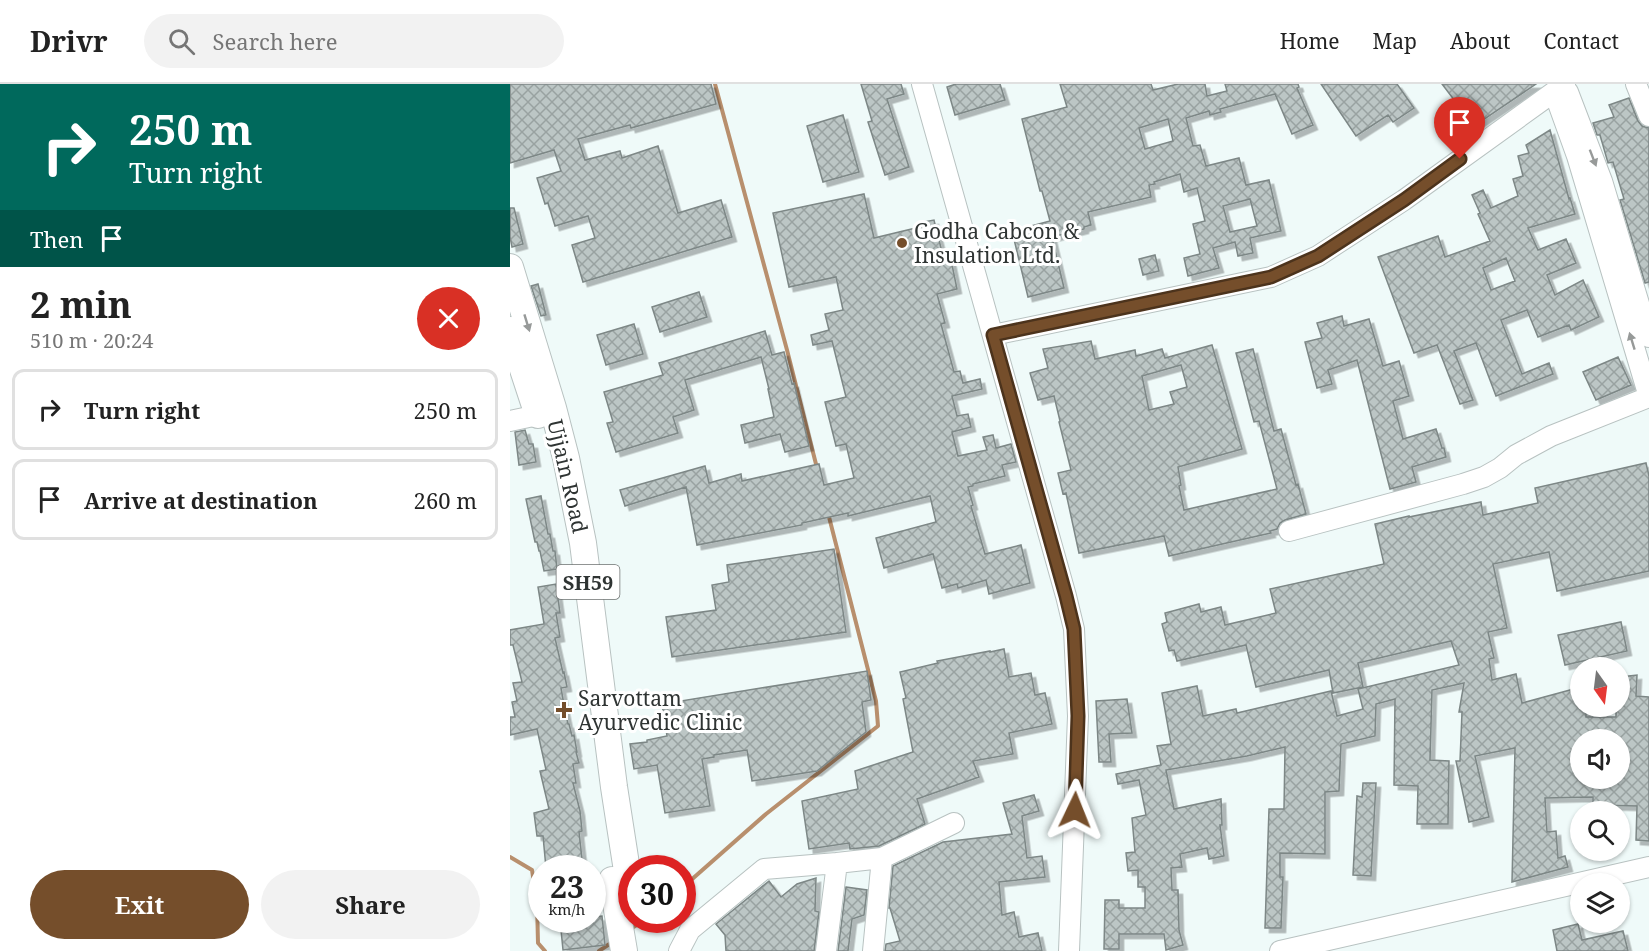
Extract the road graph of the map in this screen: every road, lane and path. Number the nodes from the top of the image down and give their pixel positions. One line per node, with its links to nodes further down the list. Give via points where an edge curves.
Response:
1 (922, 84): 7 (street)
2 (1636, 84): 4 (street)
3 (1561, 87): 7 (street, via 1404,200 1318,256 1271,277); 8 (street, one-way to 8, via 1602,182); 9 (street, one-way to 3)
4 (1649, 116)
5 (510, 267): 10 (main road, Ujjain Road / SH59, one-way to 10)
6 (510, 330): 10 (main road, Ujjain Road / SH59)
7 (993, 335): 25 (street, via 1074,629 1078,716)
8 (1649, 337)
9 (1649, 397): 12 (street, via 1551,436 1484,477)
10 (545, 412): 11 (street); 17 (main road, Ujjain Road / SH59, via 569,549 596,771)
11 (510, 421)
12 (1289, 531)
13 (954, 823): 14 (street)
14 (882, 858): 15 (street); 24 (street)
15 (837, 863): 22 (street, via 764,869 690,930); 23 (street)
16 (1649, 867): 26 (street)
17 (618, 868)
18 (626, 933): 20 (main road, Ujjain Road / SH59)
19 (634, 933): 21 (main road, Ujjain Road / SH59)
20 (624, 951)
21 (640, 951)
22 (679, 951)
23 (826, 951)
24 (873, 951)
25 (1070, 951)
26 (1280, 951)

